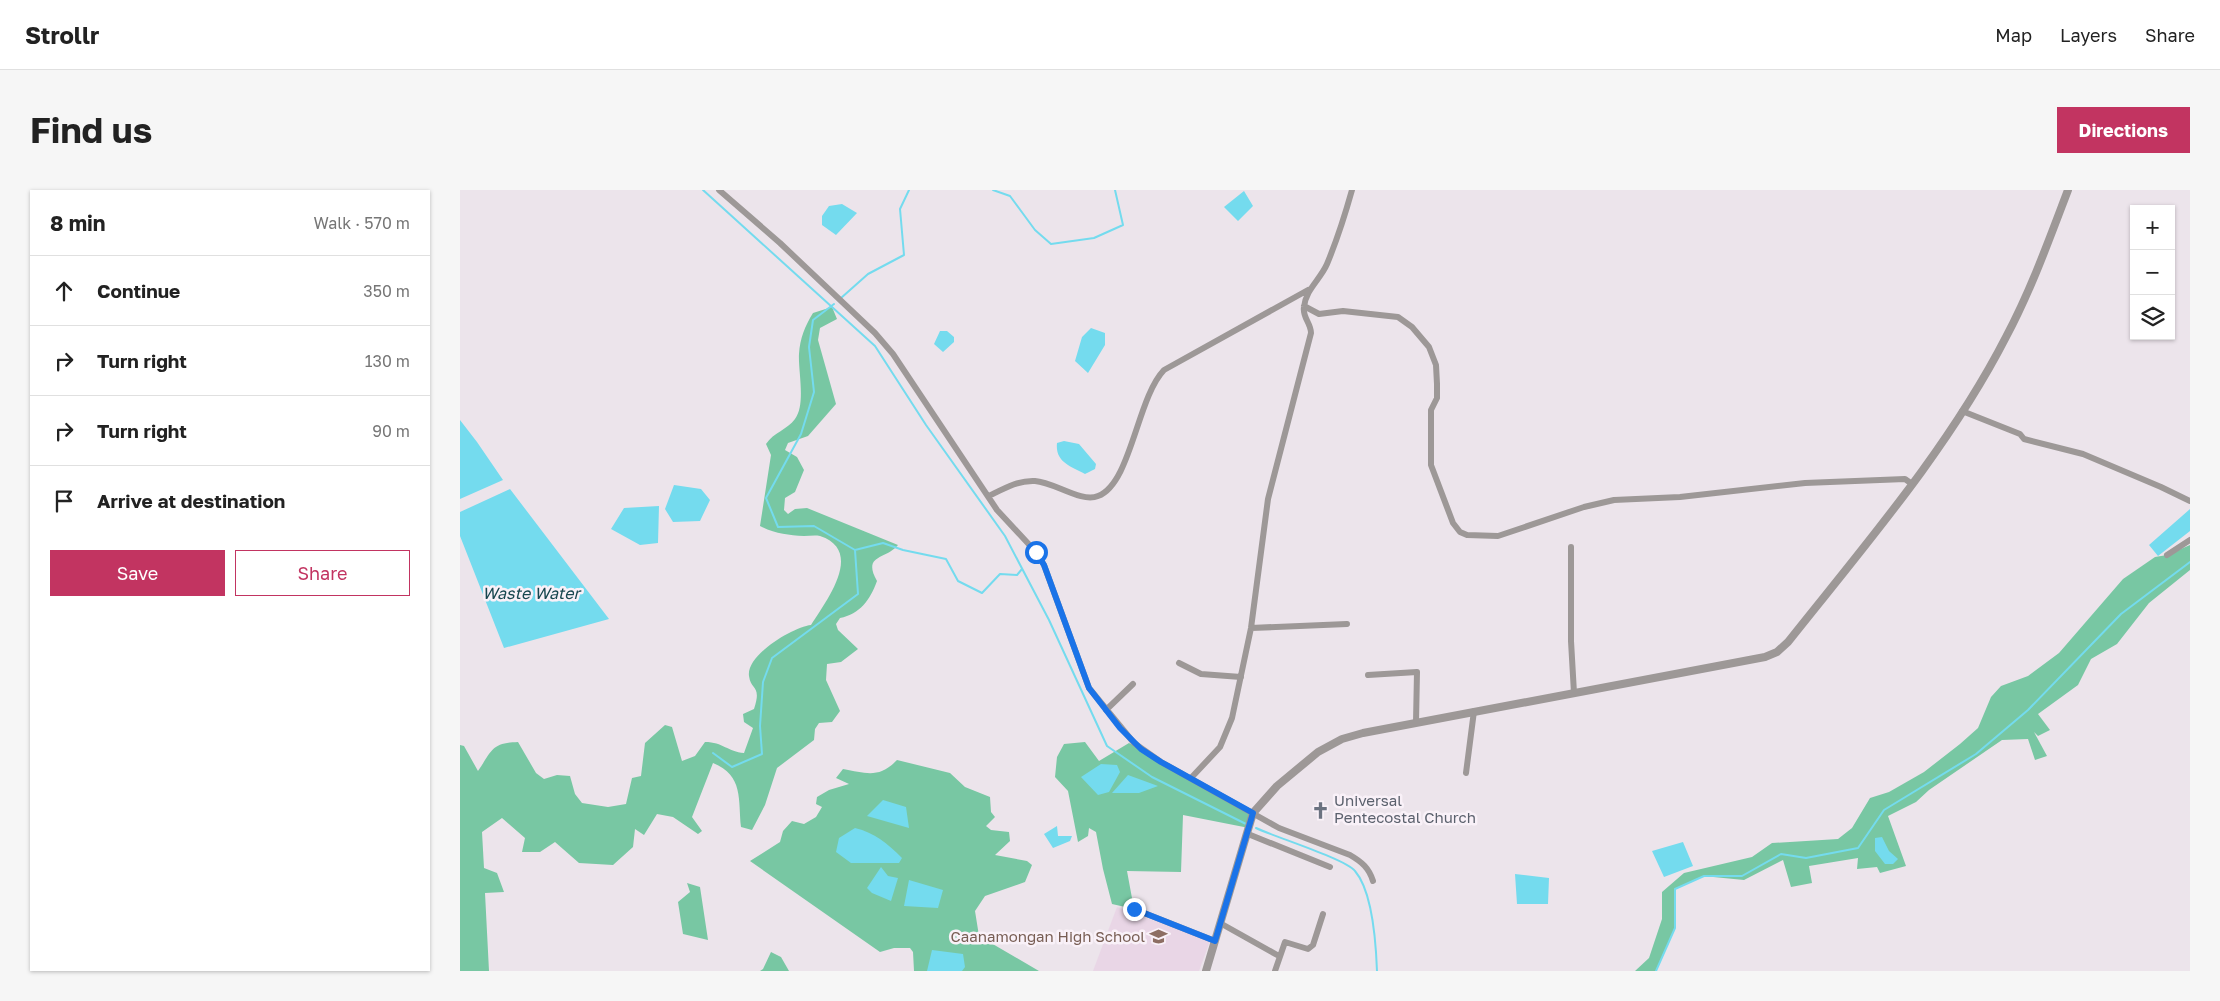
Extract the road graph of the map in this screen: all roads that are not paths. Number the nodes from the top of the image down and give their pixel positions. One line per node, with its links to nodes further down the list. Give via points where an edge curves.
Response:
1 (719, 190): 8 (street, via 780,243 884,343)
2 (1352, 190): 4 (street, via 1327,264)
3 (2068, 190): 6 (street, via 2042,259 2006,337)
4 (1310, 289): 5 (street); 8 (street, via 1164,370 1152,385 1120,472 1102,494 1086,497 1035,480 1012,484)
5 (1304, 306): 7 (street, via 1321,314 1343,311 1398,317 1412,327 1429,347 1436,365 1438,384 1431,410 1431,465 1453,523 1467,535 1498,536 1614,500 1680,497 1847,480 1905,479); 14 (street, via 1311,333 1268,499)
6 (1962, 411): 7 (street); 9 (street, via 2020,434 2024,439 2083,454)
7 (1912, 484): 19 (street, via 1777,652 1765,657)
8 (989, 496): 20 (street, via 1044,565 1089,688)
9 (2190, 501)
10 (2190, 540): 12 (street)
11 (1571, 547): 19 (street)
12 (2167, 555)
13 (1347, 624): 14 (street)
14 (1251, 628): 17 (street)
15 (1179, 663): 17 (street, via 1202,674)
16 (1368, 675): 22 (street, via 1417,672)
17 (1241, 677): 24 (street, via 1225,738 1213,756)
18 (1133, 684): 20 (street)
19 (1574, 693): 21 (street)
20 (1106, 710): 24 (street, via 1141,749)
21 (1474, 711): 22 (street); 23 (street)
22 (1416, 722): 25 (street, via 1363,733 1328,746 1277,786)
23 (1466, 773)
24 (1191, 778): 25 (street)
25 (1253, 813): 26 (street); 28 (street, via 1284,830 1350,855 1370,871)
26 (1248, 834): 27 (street); 31 (street)
27 (1330, 867)
28 (1373, 881)
29 (1134, 909): 32 (street)
30 (1323, 914): 33 (street, via 1310,948 1286,942)
31 (1220, 923): 32 (street); 33 (street)
32 (1215, 941): 34 (street)
33 (1279, 956): 35 (street)
34 (1206, 971)
35 (1275, 971)

